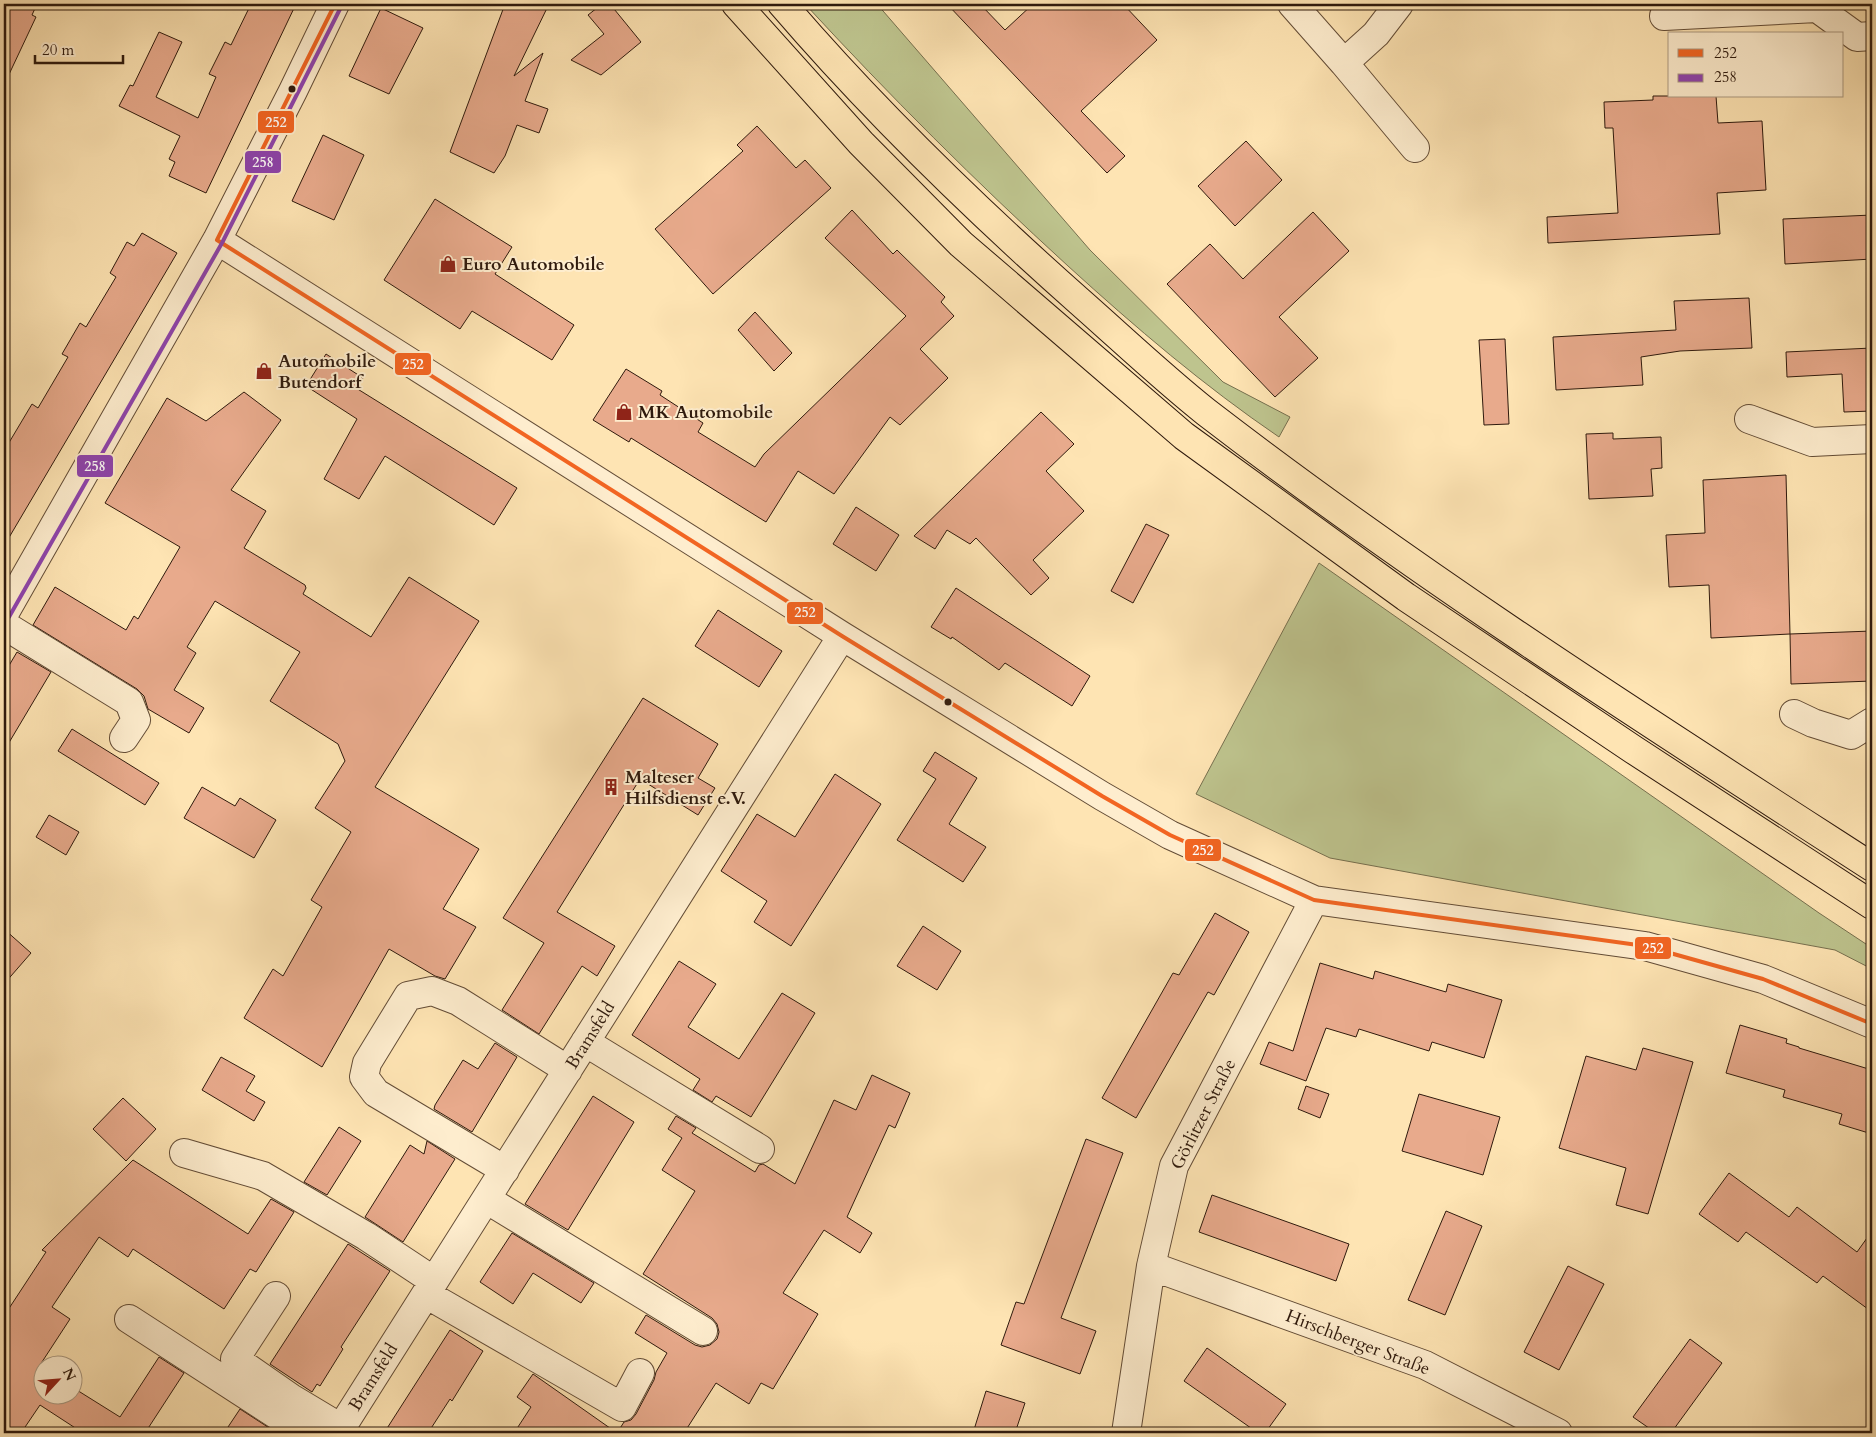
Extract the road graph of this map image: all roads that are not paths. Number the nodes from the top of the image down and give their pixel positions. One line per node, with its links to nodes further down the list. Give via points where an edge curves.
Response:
1 (335, 4): 10 (street)
2 (736, 4): 21 (highway, via 861,143 961,244 1184,436 1406,597)
3 (782, 4): 19 (highway, via 891,122 990,222 1204,410 1423,571)
4 (1292, 4): 8 (street)
5 (1399, 4): 8 (street, via 1376,34)
6 (1664, 16): 7 (street, via 1817,8 1858,37)
7 (1872, 36)
8 (1344, 63): 9 (street)
9 (1415, 148)
10 (217, 240): 13 (street); 15 (street)
11 (1749, 419): 12 (street, via 1812,442)
12 (1872, 439)
13 (4, 614)
14 (4, 625): 18 (street, via 129,702 136,720)
15 (842, 636): 20 (street, via 1170,835); 23 (street, Bramsfeld)
16 (1794, 714): 17 (street, via 1851,734)
17 (1872, 722)
18 (124, 738)
19 (1872, 868)
20 (1314, 900): 22 (street, via 1645,946 1762,979); 29 (street, Görlitzer Straße, via 1174,1166)
21 (1872, 905)
22 (1872, 1024)
23 (585, 1042): 24 (street, Bramsfeld); 25 (street)
24 (568, 1070): 27 (street, Bramsfeld); 27 (street, via 458,1001 432,991 408,996 367,1063 364,1077 376,1093)
25 (760, 1149)
26 (184, 1153): 30 (street, via 263,1176 366,1236)
27 (504, 1170): 28 (street, Bramsfeld)
28 (486, 1199): 30 (street, Bramsfeld); 33 (street)
29 (1151, 1266): 37 (street, Görlitzer Straße); 38 (street, Hirschberger Straße, via 1425,1365)
30 (430, 1287): 34 (street, via 622,1406); 35 (street, Bramsfeld)
31 (276, 1296): 35 (street, via 235,1359)
32 (129, 1319): 36 (street)
33 (702, 1331)
34 (640, 1374)
35 (339, 1431)
36 (306, 1433)
37 (1126, 1433)
38 (1558, 1433)

